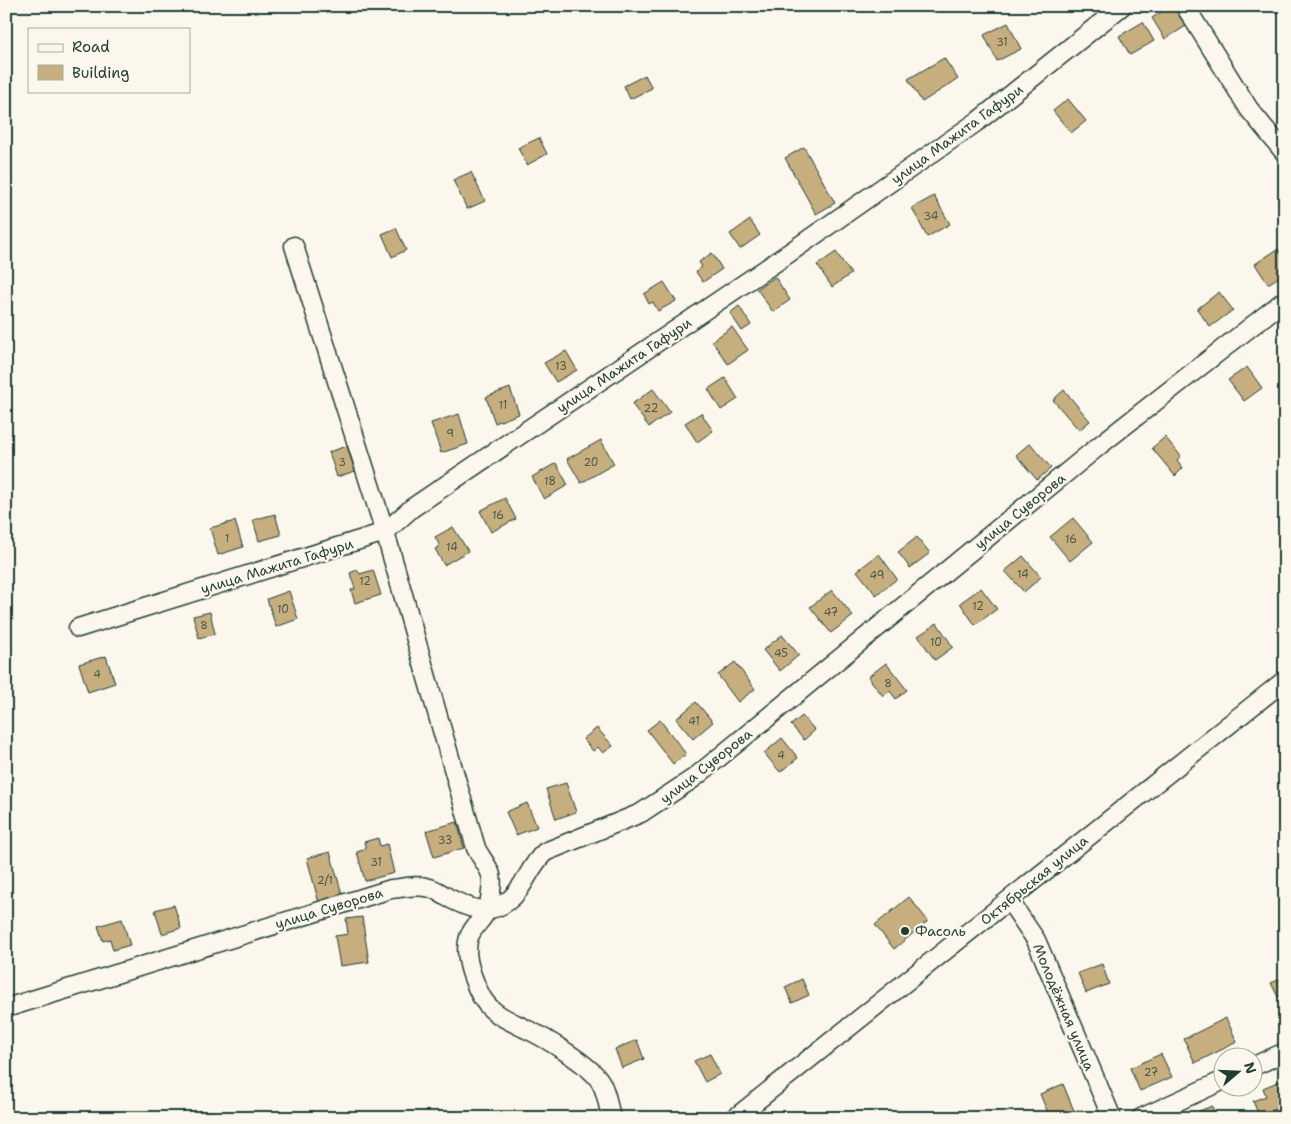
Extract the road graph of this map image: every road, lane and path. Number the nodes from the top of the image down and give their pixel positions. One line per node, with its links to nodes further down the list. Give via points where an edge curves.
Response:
1 (1122, 6): 6 (street, улица Мажита Гафури, via 978,121 780,260 412,508)
2 (1185, 6): 3 (street, via 1249,109)
3 (1285, 153)
4 (294, 246): 6 (street)
5 (1285, 300): 10 (street, улица Суворова, via 1092,452 694,778 641,814 545,852 513,897)
6 (385, 532): 7 (street, улица Мажита Гафури); 10 (street, via 476,848 491,876)
7 (78, 628)
8 (1282, 688): 9 (street, Октябрьская улица)
9 (1009, 900): 16 (street, Октябрьская улица); 17 (street, Молодёжная улица, via 1036,940)
10 (487, 911): 11 (street, улица Суворова, via 456,902 430,888 413,886 391,890); 15 (street, via 468,939 472,974 484,1001 495,1012 536,1033 590,1070 600,1082)
11 (6, 1008)
12 (1285, 1052): 13 (street)
13 (1264, 1061)
14 (1214, 1085): 18 (street)
15 (611, 1118)
16 (736, 1118)
17 (1112, 1118)
18 (1141, 1118)

